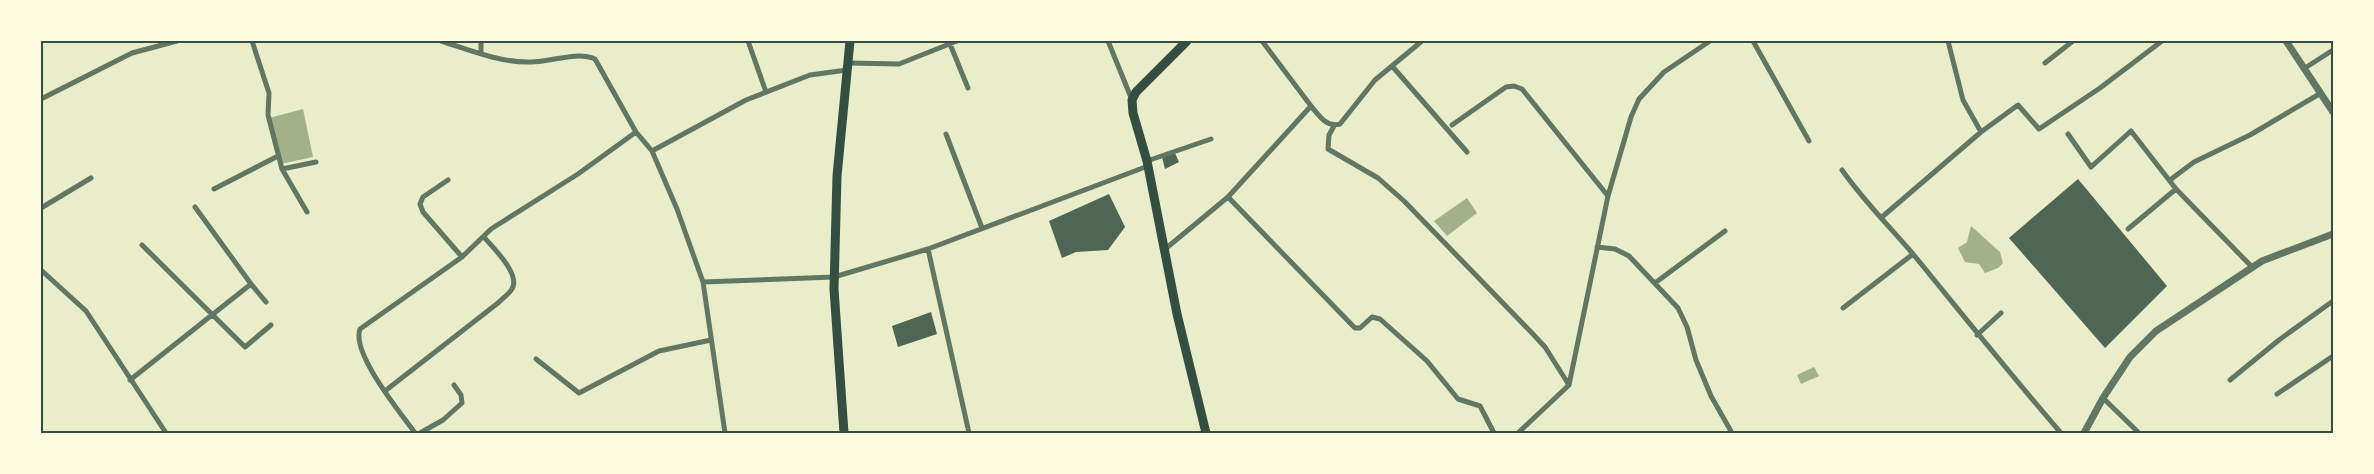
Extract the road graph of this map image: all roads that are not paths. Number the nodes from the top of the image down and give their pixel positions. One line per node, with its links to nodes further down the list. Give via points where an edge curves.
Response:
1 (176, 41): 28 (street, via 132,53)
2 (252, 41): 42 (street, via 269,93 268,115)
3 (441, 41): 20 (street)
4 (481, 41): 20 (street)
5 (748, 41): 26 (street)
6 (850, 41): 22 (main road)
7 (957, 41): 18 (street)
8 (1108, 41): 29 (street)
9 (1188, 41): 29 (main road, via 1136,92)
10 (1262, 41): 30 (street)
11 (1422, 41): 23 (street)
12 (1710, 41): 52 (street, via 1664,72 1639,99)
13 (1752, 41): 39 (street)
14 (1948, 41): 35 (street, via 1963,100)
15 (2073, 41): 21 (street)
16 (2162, 41): 35 (street, via 2038,129 2018,105)
17 (2286, 41): 24 (street)
18 (950, 44): 22 (street, via 899,64); 25 (street)
19 (2333, 50): 24 (street)
20 (481, 53): 34 (street, via 508,61 531,62 585,55 595,60)
21 (2045, 62)
22 (847, 66): 26 (street, via 810,75); 71 (main road, via 837,176)
23 (1392, 66): 33 (street, via 1375,80 1347,117); 41 (street)
24 (2305, 68): 27 (street)
25 (968, 88)
26 (766, 92): 40 (street)
27 (2322, 93): 31 (street); 49 (street, via 2194,162)
28 (41, 99)
29 (1132, 100): 44 (main road)
30 (1311, 106): 33 (street, via 1326,123); 53 (street)
31 (2333, 112)
32 (1452, 125): 52 (street, via 1506,88 1522,89)
33 (1334, 126): 88 (street, via 1329,135 1328,149 1378,178 1404,201 1545,347)
34 (636, 132): 40 (street); 62 (street)
35 (1981, 132): 57 (street)
36 (946, 134): 58 (street)
37 (2068, 134): 49 (street, via 2090,167 2131,130)
38 (1211, 138): 44 (street)
39 (1809, 141)
40 (652, 151): 72 (street)
41 (1467, 152)
42 (278, 156): 45 (street); 50 (street)
43 (316, 162): 45 (street)
44 (1147, 164): 58 (street); 66 (main road)
45 (282, 169): 56 (street)
46 (1842, 170): 57 (street, via 1869,206)
47 (91, 178): 55 (street)
48 (448, 180): 68 (street, via 423,197 420,204 423,212)
49 (2170, 180): 51 (street)
50 (214, 189)
51 (2176, 189): 59 (street); 69 (street)
52 (1608, 196): 64 (street)
53 (1228, 197): 66 (street); 99 (street, via 1352,326 1360,328 1372,317 1380,319 1428,362 1458,400 1480,406)
54 (194, 207): 74 (street)
55 (41, 208)
56 (307, 212)
57 (1882, 217): 67 (street)
58 (982, 228): 65 (street)
59 (2128, 229)
60 (1725, 232): 73 (street)
61 (2333, 234): 69 (street)
62 (484, 236): 68 (street); 89 (street, via 511,270 513,289)
63 (142, 245): 79 (street)
64 (1597, 247): 73 (street, via 1615,249 1629,256); 88 (street)
65 (928, 249): 71 (street); 97 (street)
66 (1164, 250): 98 (main road)
67 (1913, 254): 77 (street); 81 (street)
68 (462, 257): 89 (street, via 360,329 357,336 360,346)
69 (2252, 267): 91 (street, via 2156,331 2130,357)
70 (41, 270): 85 (street, via 86,311)
71 (834, 277): 72 (street); 96 (main road)
72 (703, 282): 82 (street)
73 (1655, 283): 101 (street, via 1678,308 1688,327 1696,360)
74 (251, 284): 75 (street); 79 (street)
75 (266, 302)
76 (2333, 302): 86 (street)
77 (1843, 308)
78 (2001, 313): 81 (street)
79 (214, 315): 80 (street, via 245,346); 85 (street)
80 (271, 325)
81 (1977, 335): 102 (street)
82 (711, 340): 84 (street, via 659,351 578,394); 95 (street)
83 (2333, 356): 90 (street)
84 (536, 359)
85 (130, 380): 92 (street)
86 (2230, 380)
87 (454, 385): 94 (street, via 462,402 443,420)
88 (1569, 385): 100 (street)
89 (386, 391): 93 (street)
90 (2277, 394)
91 (2103, 398): 103 (street); 104 (street)
92 (166, 433)
93 (415, 433)
94 (420, 433)
95 (725, 433)
96 (844, 433)
97 (969, 433)
98 (1206, 433)
99 (1494, 433)
100 (1518, 433)
101 (1732, 433)
102 (2061, 433)
103 (2084, 433)
104 (2139, 433)

